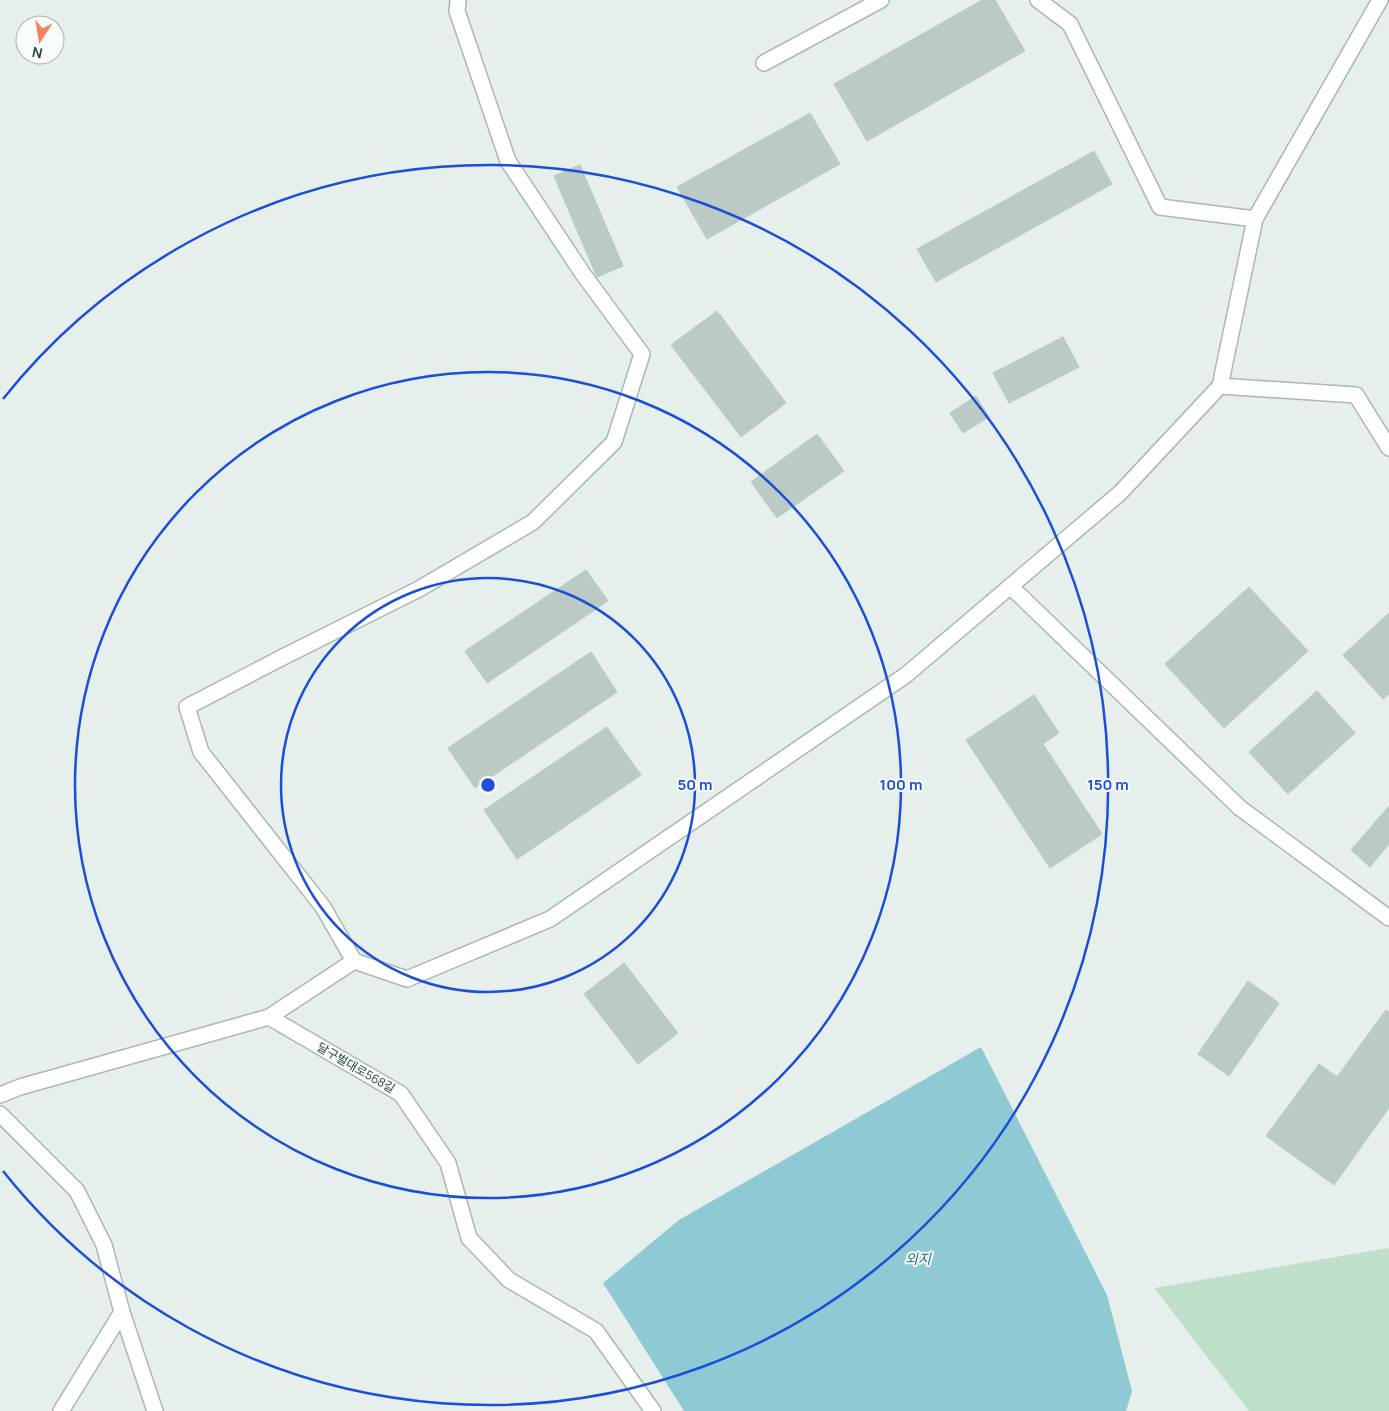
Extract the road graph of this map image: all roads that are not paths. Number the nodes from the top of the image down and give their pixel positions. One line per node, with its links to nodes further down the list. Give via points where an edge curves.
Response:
1 (458, 0): 11 (street, via 457,11 508,161 583,274 642,354 614,442 533,522 419,589 187,707 201,752 323,907)
2 (881, 0): 5 (street)
3 (1038, 0): 6 (street, via 1070,24 1160,207)
4 (1380, 0): 6 (street)
5 (764, 63)
6 (1255, 218): 7 (street)
7 (1220, 386): 8 (street, via 1356,395); 9 (street, via 1120,493)
8 (1389, 448)
9 (1010, 586): 10 (street, via 1240,808); 11 (street, via 906,675 550,919 407,978)
10 (1389, 918)
11 (354, 961): 12 (street)
12 (269, 1017): 13 (street); 18 (street, 달구벌대로568길, via 401,1094 448,1163 469,1238 509,1280 596,1331)
13 (0, 1095)
14 (0, 1114): 15 (street, via 77,1191 104,1245)
15 (122, 1312): 16 (street); 17 (street)
16 (61, 1411)
17 (155, 1411)
18 (653, 1411)

